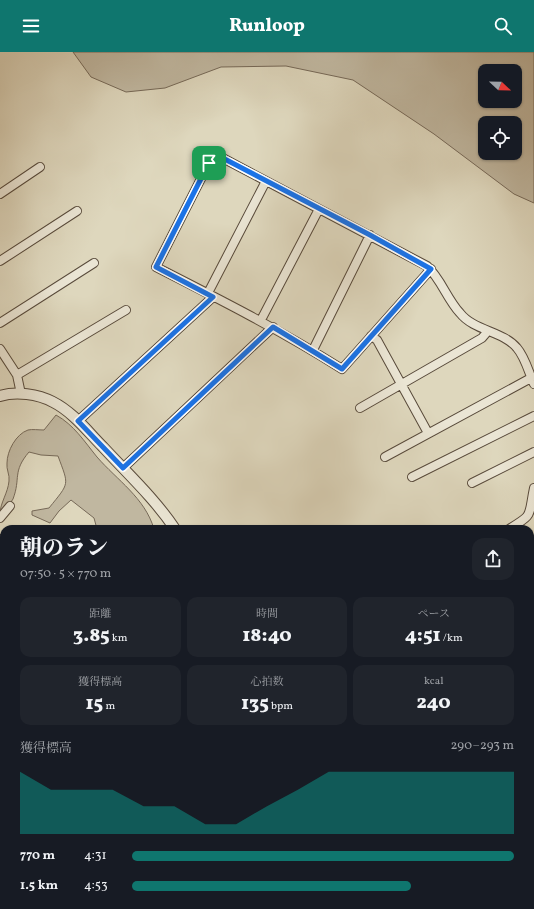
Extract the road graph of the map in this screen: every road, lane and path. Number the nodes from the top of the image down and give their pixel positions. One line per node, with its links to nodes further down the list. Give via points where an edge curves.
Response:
1 (40, 166): 3 (street)
2 (266, 181): 4 (street); 10 (street); 10 (street, via 217,155 205,170 156,267)
3 (0, 194)
4 (319, 209): 6 (street); 12 (street)
5 (77, 211): 7 (street)
6 (370, 235): 9 (street); 18 (street)
7 (0, 261)
8 (94, 263): 13 (street)
9 (431, 269): 15 (street, via 460,314 469,322); 16 (street)
10 (210, 295): 12 (street); 26 (street)
11 (126, 310): 19 (street)
12 (261, 320): 14 (street)
13 (0, 324)
14 (273, 327): 18 (street); 30 (street)
15 (488, 331): 20 (street, via 517,348); 21 (street, via 482,338)
16 (371, 336): 18 (street, via 342,369); 21 (street, via 376,340)
17 (0, 349): 19 (street)
18 (313, 350)
19 (17, 375): 22 (street)
20 (532, 381): 27 (street)
21 (401, 384): 24 (street); 27 (street)
22 (21, 394): 23 (street); 26 (street, via 53,402)
23 (0, 396)
24 (360, 408)
25 (534, 416): 31 (street)
26 (78, 421): 30 (street)
27 (428, 433): 29 (street)
28 (534, 452): 32 (street)
29 (384, 457)
30 (123, 468): 36 (street, via 159,506)
31 (412, 477)
32 (472, 483)
33 (534, 488): 37 (street, via 532,515)
34 (10, 506): 35 (street)
35 (0, 518)
36 (172, 525)
37 (517, 525)

